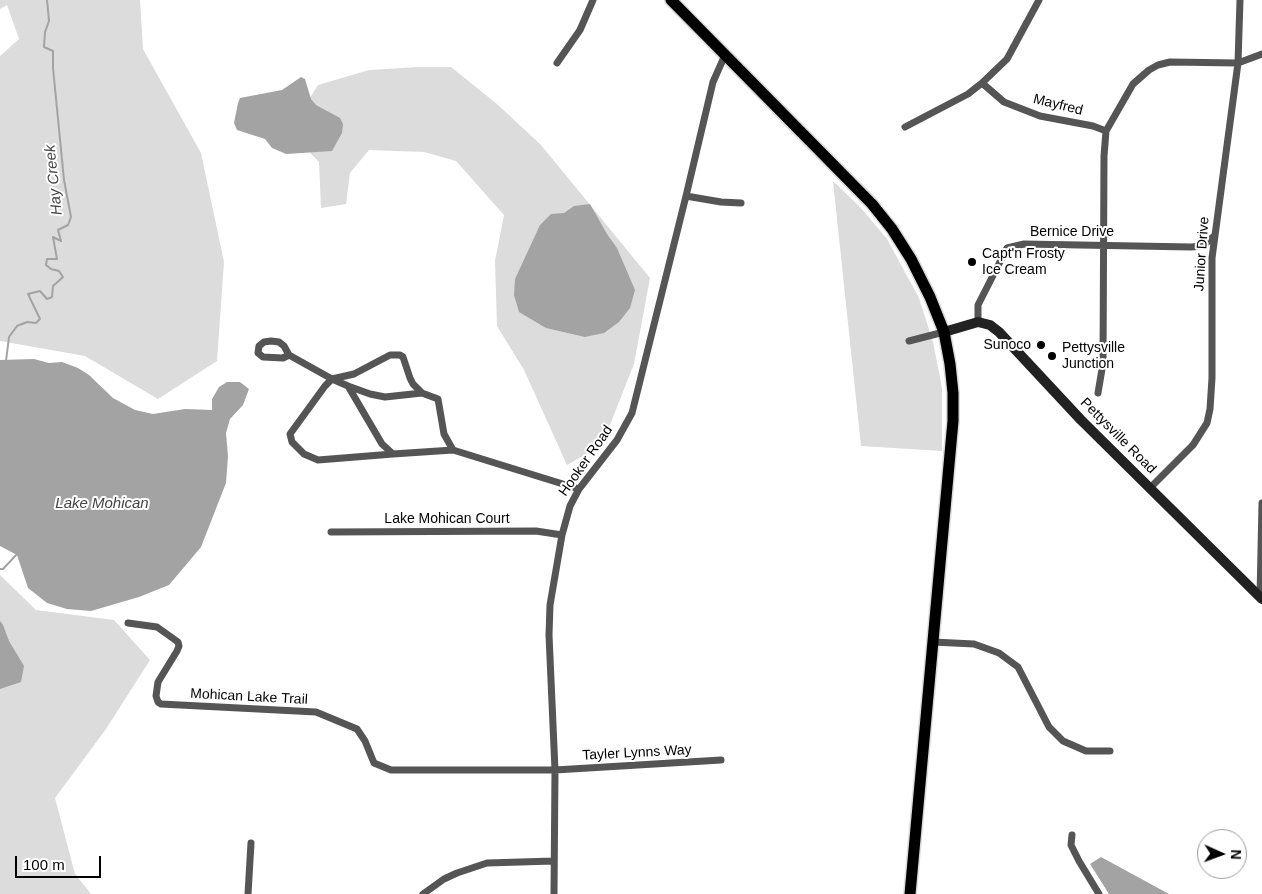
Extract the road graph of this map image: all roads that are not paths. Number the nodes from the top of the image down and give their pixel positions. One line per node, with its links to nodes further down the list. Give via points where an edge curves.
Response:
1 (593, 0): 7 (street, via 580,30)
2 (671, 0): 6 (main road)
3 (1039, 0): 9 (street, via 1007,60)
4 (1240, 0): 8 (street, Junior Drive)
5 (1262, 54): 8 (street)
6 (725, 55): 12 (street, Hooker Road, via 713,82); 17 (main road, via 872,204 892,229 911,259)
7 (557, 63)
8 (1238, 63): 11 (street, via 1170,62 1158,65 1133,84); 14 (street, Junior Drive)
9 (982, 84): 10 (street); 11 (street, Mayfred, via 1004,102 1040,116)
10 (905, 127)
11 (1106, 131): 15 (street)
12 (686, 196): 13 (street); 27 (street, Hooker Road, via 632,413 617,440)
13 (742, 203)
14 (1214, 236): 15 (street, Bernice Drive, via 1203,246 1191,247); 26 (street, Junior Drive, via 1212,378 1207,423 1193,445)
15 (1104, 245): 16 (street, Bernice Drive, via 1024,244 1007,248 978,305); 23 (street, via 1103,363)
16 (978, 322): 17 (main road); 26 (main road, Pettysville Road, via 999,332)
17 (944, 332): 18 (street); 33 (main road, via 951,374 953,421)
18 (909, 341)
19 (289, 355): 20 (street)
20 (332, 379): 21 (street); 22 (street, via 354,374 390,355 400,355); 25 (street, via 291,432 292,442 304,454 318,460)
21 (348, 386): 22 (street, via 384,397); 25 (street, via 382,444)
22 (422, 393): 24 (street, via 438,399 444,434)
23 (1098, 393)
24 (453, 450): 25 (street); 27 (street)
25 (393, 454)
26 (1150, 488): 31 (main road, Pettysville Road)
27 (579, 489): 30 (street, Hooker Road, via 570,506)
28 (1262, 503): 31 (street)
29 (331, 532): 30 (street, Lake Mohican Court, via 536,531)
30 (562, 535): 36 (street, Hooker Road, via 550,605 549,635)
31 (1261, 598)
32 (128, 623): 36 (street, Mohican Lake Trail, via 157,627 178,642 177,651 158,682 156,696 161,704 316,712 357,729 374,763 391,770)
33 (933, 642): 34 (street, via 974,644 999,653 1018,667 1049,727 1062,741 1086,751); 43 (main road)
34 (1110, 751)
35 (721, 760): 36 (street, Tayler Lynns Way)
36 (555, 770): 39 (street, Hooker Road)
37 (1072, 835): 44 (street, via 1071,845)
38 (251, 843): 40 (street)
39 (554, 861): 41 (street, via 487,863 456,873); 42 (street, Hooker Road)
40 (248, 894)
41 (423, 894)
42 (554, 894)
43 (910, 894)
44 (1099, 894)

